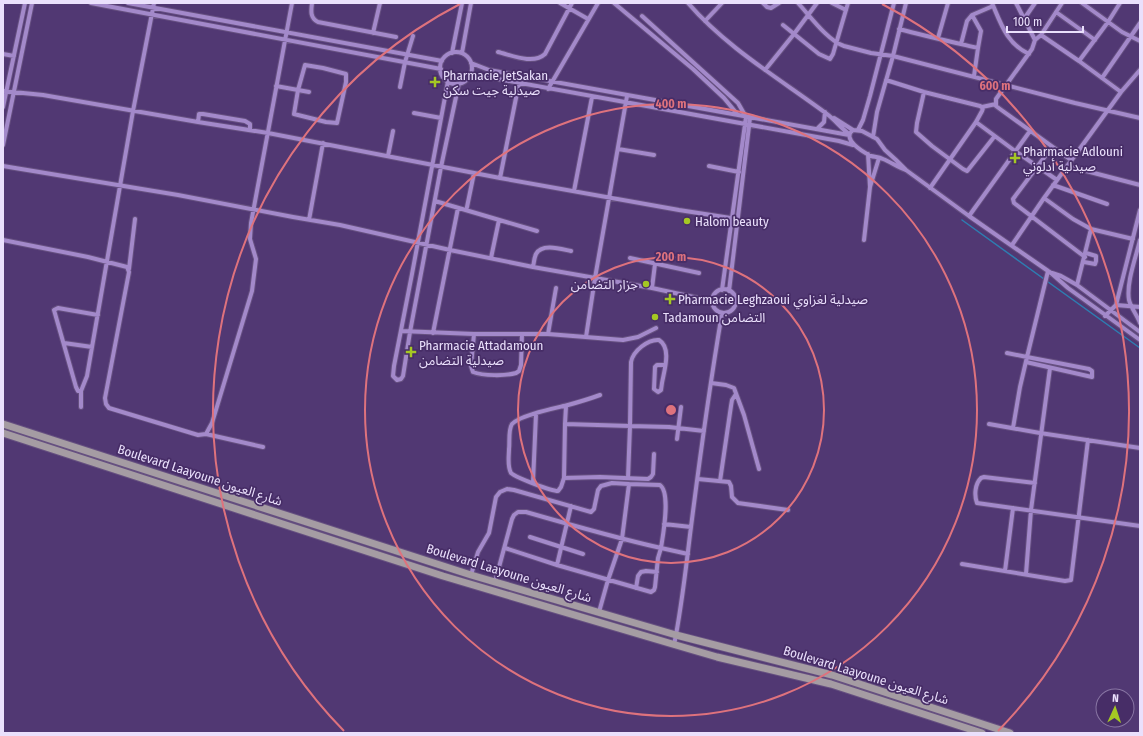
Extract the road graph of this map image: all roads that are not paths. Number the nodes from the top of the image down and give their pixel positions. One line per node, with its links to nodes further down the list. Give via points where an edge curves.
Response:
1 (25, 3): 68 (street)
2 (32, 3): 91 (street)
3 (91, 3): 35 (street)
4 (128, 3): 31 (street)
5 (292, 3): 46 (street)
6 (312, 3): 47 (street, via 311,15 318,22)
7 (380, 3): 47 (street)
8 (462, 3): 62 (street)
9 (471, 3): 63 (street)
10 (560, 3): 32 (street)
11 (572, 3): 32 (street)
12 (598, 3): 39 (street)
13 (614, 3): 105 (street, via 692,69 724,98)
14 (688, 3): 41 (street)
15 (722, 3): 41 (street)
16 (763, 3): 17 (street, via 772,8)
17 (778, 3)
18 (798, 3): 36 (street)
19 (817, 3): 36 (street)
20 (832, 3): 33 (street)
21 (848, 3): 33 (street)
22 (894, 3): 66 (street)
23 (906, 3): 45 (street)
24 (948, 3): 53 (street)
25 (1016, 3): 40 (street)
26 (1035, 3): 40 (street)
27 (1062, 3): 34 (street)
28 (1082, 3): 42 (street)
29 (1120, 3): 42 (street)
30 (992, 4): 37 (street); 67 (street, via 1008,38)
31 (154, 5): 35 (street); 46 (street)
32 (569, 9): 39 (street); 61 (street, via 551,43 538,59)
33 (846, 10): 58 (street)
34 (1056, 12): 49 (street); 56 (street)
35 (152, 14): 54 (street); 101 (street)
36 (808, 15): 48 (street); 58 (street)
37 (972, 15): 59 (street, via 967,21); 60 (street, via 981,31)
38 (642, 16): 107 (street, via 738,103)
39 (588, 19): 82 (street)
40 (1024, 19): 55 (street)
41 (705, 21): 75 (street)
42 (1108, 22): 51 (street); 56 (street)
43 (1140, 23): 51 (street)
44 (783, 25): 48 (street)
45 (900, 29): 53 (street); 69 (street)
46 (287, 32): 54 (street); 65 (street)
47 (373, 33): 52 (street)
48 (794, 34): 58 (street, via 828,60 833,54); 75 (street)
49 (1041, 35): 55 (street); 71 (street)
50 (413, 36): 65 (street)
51 (1130, 36): 57 (street); 79 (street)
52 (396, 37)
53 (938, 38): 59 (street)
54 (285, 40): 72 (street); 86 (street)
55 (1035, 40): 67 (street)
56 (1095, 40): 71 (street)
57 (1140, 41)
58 (836, 42): 66 (street, via 855,50)
59 (961, 44): 60 (street)
60 (978, 48): 77 (street)
61 (498, 52)
62 (452, 53): 63 (street); 70 (street)
63 (462, 53): 73 (street)
64 (3, 54): 68 (street)
65 (408, 54): 70 (street); 72 (street)
66 (881, 54): 69 (street); 115 (street, via 864,120)
67 (1029, 54): 85 (street)
68 (14, 56): 90 (street)
69 (893, 56): 77 (street); 80 (street)
70 (442, 61): 74 (street)
71 (1079, 61): 79 (street)
72 (405, 62): 74 (street); 87 (street)
73 (471, 63): 78 (street); 82 (street, via 489,70)
74 (441, 69): 81 (street)
75 (766, 70): 103 (street)
76 (1140, 70): 94 (street)
77 (974, 76): 85 (street)
78 (469, 78): 83 (street); 84 (street, via 482,76)
79 (1102, 78): 94 (street)
80 (886, 80): 93 (street); 120 (street)
81 (448, 81): 83 (street); 108 (street)
82 (552, 82): 88 (street); 96 (street)
83 (459, 83): 140 (street)
84 (518, 83): 88 (street); 144 (street)
85 (1007, 85): 98 (street); 102 (street)
86 (276, 86): 89 (street); 118 (street)
87 (400, 87)
88 (548, 89): 95 (street)
89 (298, 90): 89 (street, via 305,65 344,73 346,82 338,122 295,115); 92 (street)
90 (5, 91): 91 (street); 99 (street)
91 (14, 92): 101 (street); 123 (street)
92 (309, 92)
93 (924, 92): 100 (street); 133 (street, via 916,132)
94 (1121, 92): 102 (street)
95 (592, 96): 97 (street); 151 (street)
96 (628, 96): 97 (street); 105 (street)
97 (626, 103): 112 (street); 126 (street)
98 (996, 104): 100 (street); 117 (street)
99 (3, 107)
100 (982, 107): 111 (street)
101 (133, 111): 110 (street); 148 (street)
102 (1108, 111): 109 (street); 134 (street)
103 (825, 112): 106 (street); 113 (street, via 824,122)
104 (414, 113): 108 (street)
105 (738, 115): 107 (street)
106 (830, 116): 115 (street); 119 (street)
107 (748, 117): 112 (street); 113 (street)
108 (441, 118): 135 (street)
109 (1140, 118)
110 (198, 122): 114 (street); 114 (street, via 199,114 211,115 248,122)
111 (976, 122): 121 (street); 133 (street)
112 (747, 124): 125 (street, via 839,141); 142 (street); 163 (street)
113 (817, 129): 119 (street)
114 (250, 130): 118 (street)
115 (856, 130): 119 (street); 120 (street)
116 (393, 131): 131 (street)
117 (1030, 131): 124 (street); 128 (street)
118 (268, 133): 122 (street); 158 (street)
119 (849, 135): 125 (street, via 850,140)
120 (873, 137): 127 (street)
121 (994, 137): 128 (street); 133 (street, via 967,171)
122 (323, 143): 131 (street); 164 (street)
123 (3, 145)
124 (1052, 147): 134 (street); 138 (street)
125 (858, 148): 129 (street)
126 (618, 149): 130 (street); 152 (street)
127 (885, 150): 132 (street); 141 (street)
128 (1014, 152): 138 (street); 160 (street)
129 (868, 154): 132 (street); 149 (street)
130 (654, 155)
131 (388, 156): 135 (street)
132 (880, 157): 141 (street); 149 (street)
133 (950, 160): 150 (street)
134 (1071, 160): 139 (street)
135 (433, 165): 140 (street); 171 (street)
136 (3, 166): 148 (street)
137 (709, 166): 142 (street)
138 (1037, 166): 145 (street); 161 (street, via 1013,201)
139 (1067, 166): 145 (street); 147 (street)
140 (441, 167): 143 (street); 154 (street)
141 (906, 170): 150 (street)
142 (739, 172): 163 (street)
143 (474, 173): 144 (street); 156 (street)
144 (500, 178): 151 (street)
145 (1057, 180): 146 (street)
146 (1053, 185): 153 (street); 155 (street)
147 (1140, 185)
148 (121, 186): 158 (street); 180 (street)
149 (870, 187): 170 (street)
150 (930, 188): 160 (street)
151 (574, 191): 152 (street)
152 (610, 197): 163 (street); 188 (street)
153 (1044, 198): 161 (street); 166 (street)
154 (435, 201): 157 (street); 173 (street)
155 (1107, 204)
156 (467, 207)
157 (458, 208): 165 (street); 175 (street)
158 (254, 209): 164 (street); 238 (street, via 250,240 256,259 252,291 212,422)
159 (1140, 210): 168 (street)
160 (969, 216): 174 (street)
161 (1031, 217): 174 (street); 177 (street)
162 (135, 219): 183 (street)
163 (735, 219): 192 (street); 193 (street)
164 (310, 220): 171 (street)
165 (499, 220): 167 (street); 178 (street)
166 (1090, 229): 168 (street); 177 (street)
167 (537, 231)
168 (1133, 239): 195 (street)
169 (3, 240): 180 (street)
170 (864, 240)
171 (418, 243): 173 (street); 186 (street)
172 (1140, 243): 196 (street, via 1129,284)
173 (427, 245): 175 (street); 187 (street)
174 (1012, 245): 184 (street)
175 (450, 250): 178 (street); 207 (street)
176 (571, 251): 182 (street, via 543,248 537,253)
177 (1085, 257): 189 (street)
178 (491, 258): 182 (street)
179 (630, 258): 181 (street)
180 (108, 261): 183 (street); 200 (street)
181 (655, 264): 185 (street); 191 (street)
182 (533, 267): 188 (street)
183 (129, 269): 238 (street, via 106,404 109,408 161,424 198,435)
184 (1050, 272): 189 (street); 201 (street); 217 (street)
185 (699, 273)
186 (412, 274): 187 (street); 204 (street)
187 (421, 276): 206 (street)
188 (595, 278): 191 (street); 212 (street)
189 (1078, 285): 198 (street)
190 (556, 288): 210 (street)
191 (652, 288): 194 (street)
192 (722, 290): 193 (street); 194 (street, via 715,294)
193 (729, 291): 199 (street, via 735,298 735,307 732,311)
194 (712, 301): 199 (street, via 716,310)
195 (1116, 305): 196 (street); 198 (street)
196 (1131, 306): 197 (street); 202 (street)
197 (1140, 307)
198 (1110, 310): 201 (street); 205 (street)
199 (722, 313): 221 (street)
200 (98, 315): 214 (street, via 55,309); 215 (street)
201 (1105, 316): 211 (street)
202 (1140, 323)
203 (656, 328): 212 (street, via 638,337 623,340)
204 (401, 331): 206 (street); 206 (street, via 393,372 394,378 399,380 403,376)
205 (1139, 331): 211 (street)
206 (410, 332): 207 (street)
207 (433, 333): 208 (street)
208 (474, 334): 209 (street); 209 (street, via 472,370 479,374 506,375 516,373 520,368)
209 (522, 334): 210 (street)
210 (548, 334): 212 (street)
211 (1134, 336): 213 (street)
212 (586, 337)
213 (1140, 340)
214 (64, 343): 215 (street); 222 (street, via 76,387 78,391)
215 (92, 347): 222 (street)
216 (1006, 353): 217 (street)
217 (1027, 357): 218 (street); 220 (street, via 1089,369 1093,374 1092,377)
218 (1026, 362): 220 (street); 234 (street)
219 (665, 365): 219 (street, via 655,367 654,389 658,392 661,390); 232 (street, via 666,347 659,340 649,342 633,355)
220 (1050, 368): 237 (street)
221 (711, 383): 223 (street, via 732,387); 235 (street)
222 (82, 391): 226 (street)
223 (736, 394): 244 (street); 248 (street, via 732,400)
224 (600, 395): 225 (street)
225 (566, 406): 228 (street); 230 (street)
226 (81, 407)
227 (681, 408): 233 (street)
228 (536, 414): 249 (street); 249 (street, via 513,423 510,438 510,471)
229 (3, 424): 273 (street, Boulevard Laayoune شارع العيون)
230 (566, 424): 232 (street); 245 (street)
231 (989, 424): 234 (street)
232 (630, 426): 233 (street); 246 (street)
233 (679, 428): 235 (street); 239 (street)
234 (1013, 428): 237 (street)
235 (704, 432): 247 (street)
236 (3, 433): 279 (street, Boulevard Laayoune شارع العيون, via 443,576)
237 (1040, 433): 240 (street); 250 (street)
238 (206, 434): 241 (street)
239 (677, 439)
240 (1088, 440): 242 (street); 256 (street)
241 (263, 447)
242 (1140, 448)
243 (654, 454): 246 (street, via 652,477)
244 (759, 469)
245 (564, 478): 246 (street); 249 (street, via 558,491)
246 (628, 478)
247 (698, 479): 248 (street); 260 (street)
248 (720, 480): 254 (street, via 729,482 735,502)
249 (533, 482)
250 (1035, 483): 253 (street, via 981,478 979,480 975,493 977,503); 255 (street)
251 (629, 484): 252 (street, via 612,483 601,486 591,512); 258 (street, via 652,484 662,487 665,495); 262 (street)
252 (571, 506): 257 (street); 273 (street, via 514,490 500,492 496,498 489,533 478,552)
253 (1013, 508): 255 (street); 270 (street)
254 (788, 510)
255 (1032, 510): 256 (street); 272 (street)
256 (1078, 517): 259 (street); 272 (street, via 1071,580)
257 (566, 524): 262 (street); 263 (street); 264 (street, via 518,512 512,520)
258 (664, 524): 260 (street); 265 (street)
259 (1140, 526)
260 (691, 527): 267 (street)
261 (530, 537): 263 (street)
262 (622, 538): 265 (street); 274 (street)
263 (561, 547): 266 (street); 269 (street)
264 (505, 548): 269 (street); 275 (street)
265 (661, 548): 267 (street); 271 (street)
266 (583, 554)
267 (688, 554): 278 (street)
268 (962, 564): 270 (street)
269 (557, 565): 274 (street)
270 (1005, 571): 272 (street)
271 (656, 572): 276 (street, via 641,572); 276 (street, via 653,591)
272 (1026, 574)
273 (471, 575): 275 (street, Boulevard Laayoune شارع العيون)
274 (608, 580): 276 (street); 277 (street)
275 (495, 582): 277 (street, Boulevard Laayoune شارع العيون)
276 (636, 588)
277 (599, 612): 278 (street, Boulevard Laayoune شارع العيون)
278 (676, 635): 279 (street); 281 (street, Boulevard Laayoune شارع العيون, via 832,675)
279 (674, 645): 280 (street, Boulevard Laayoune شارع العيون, via 831,684)
280 (982, 733)
281 (1010, 733)

